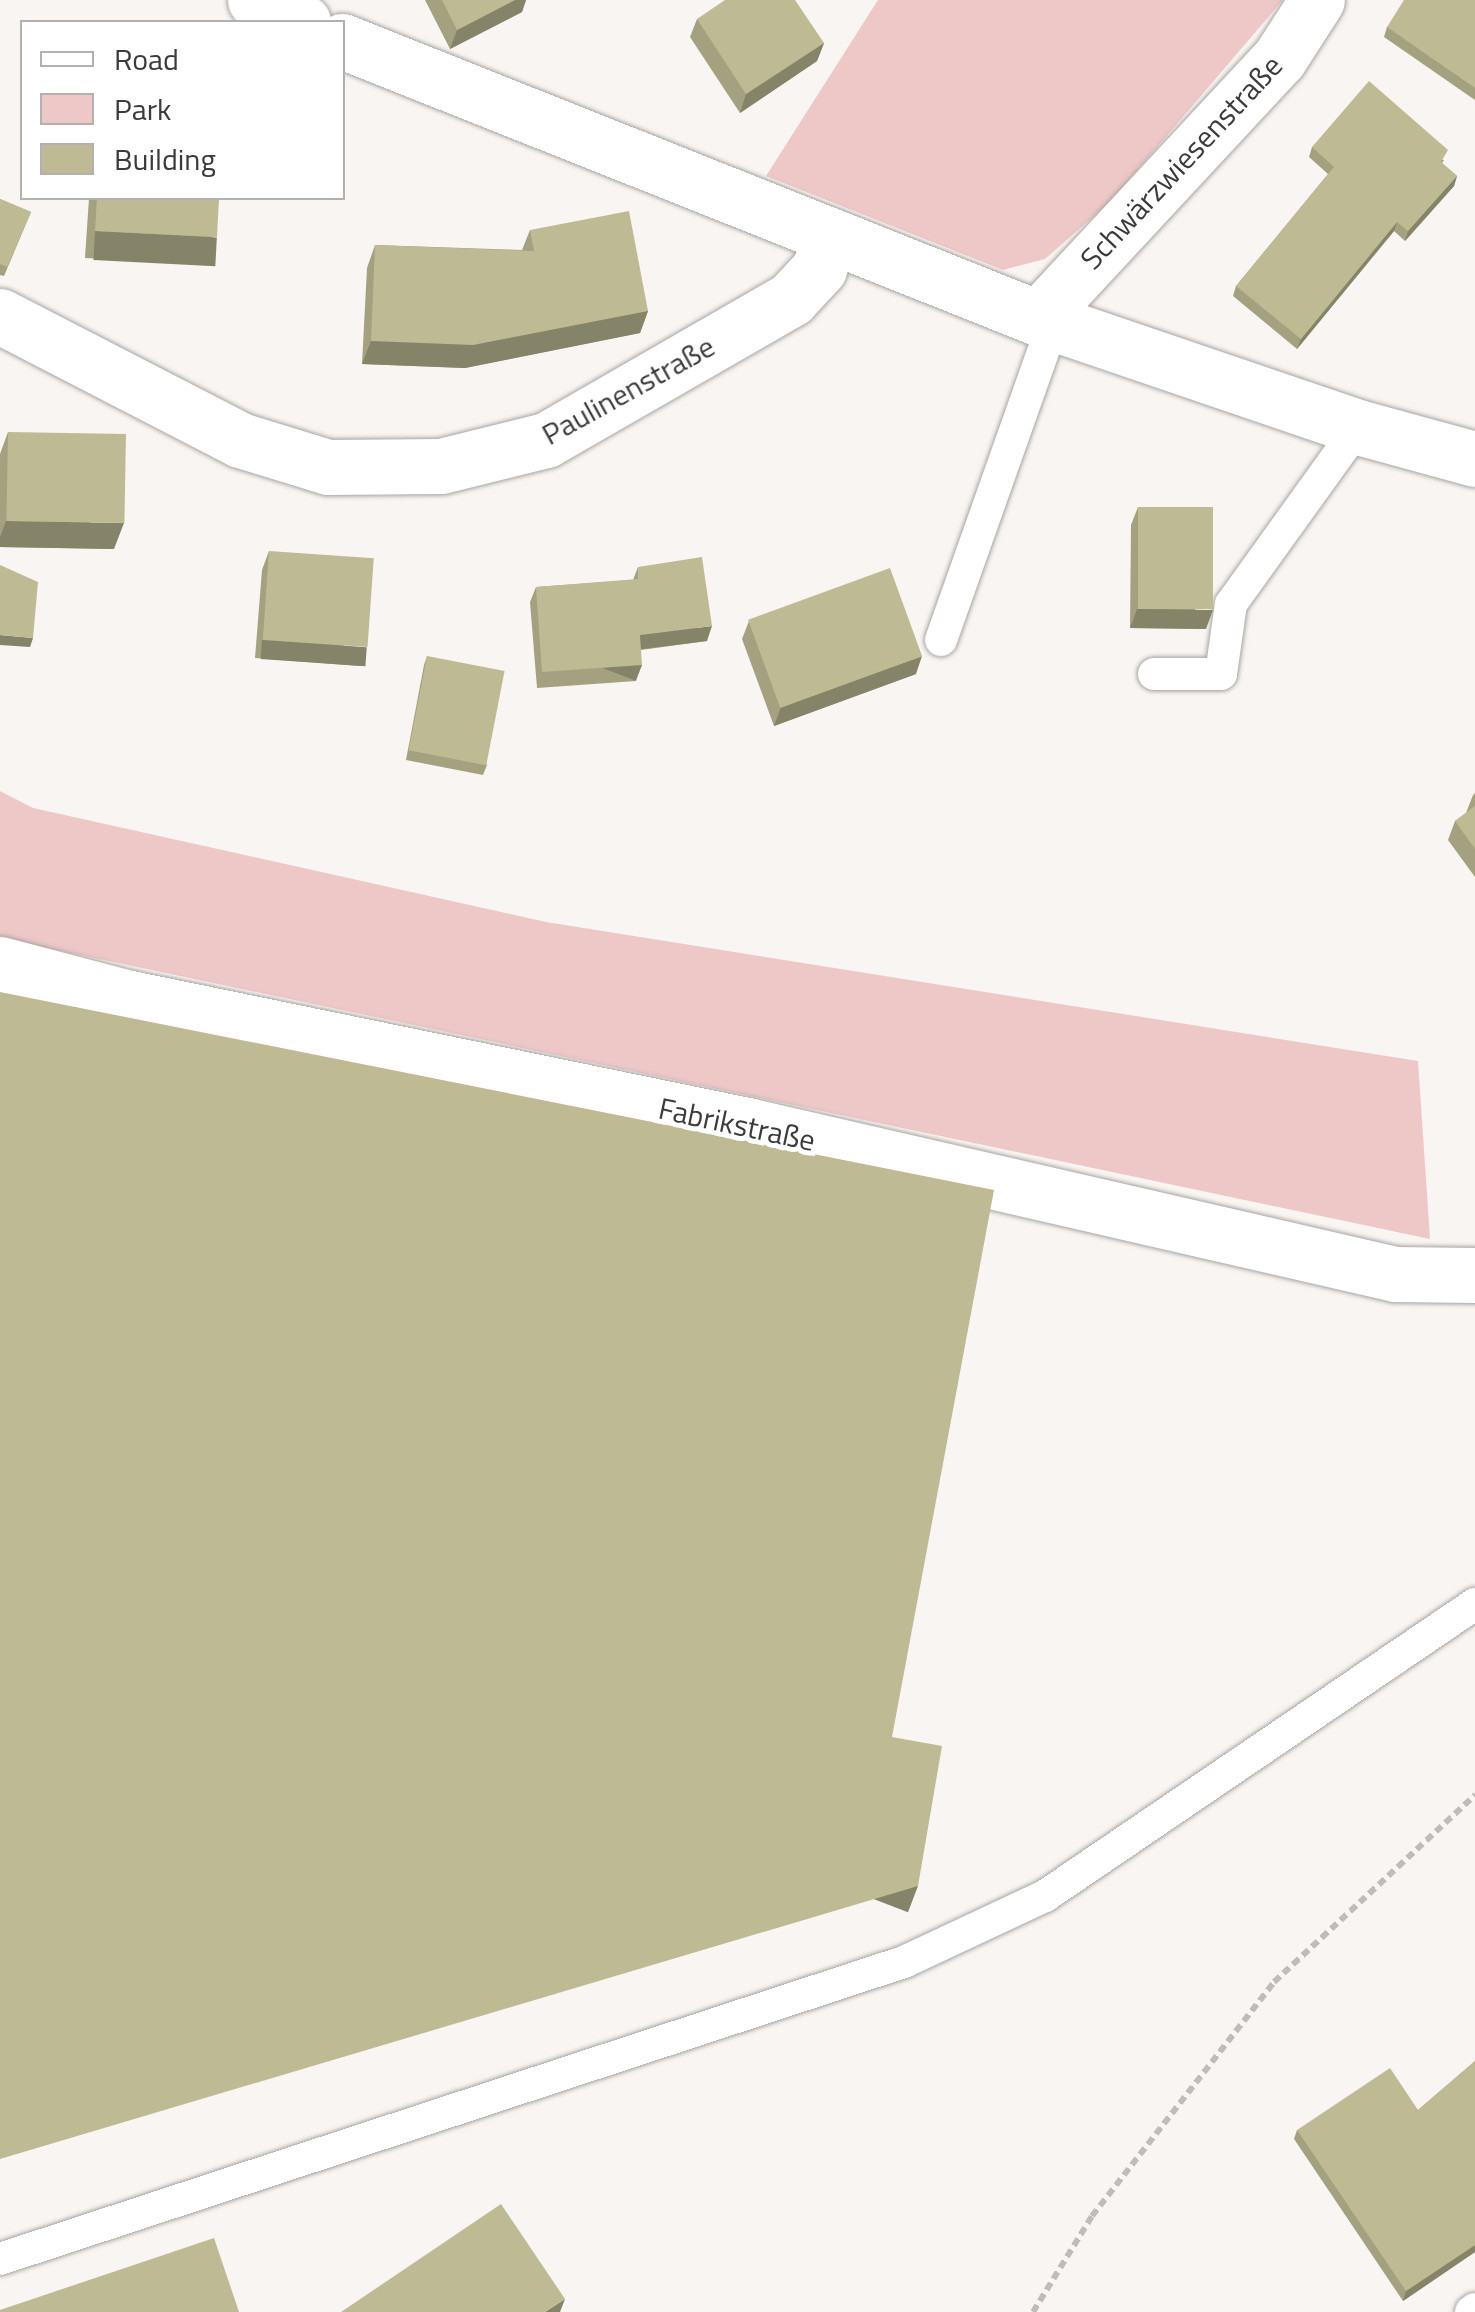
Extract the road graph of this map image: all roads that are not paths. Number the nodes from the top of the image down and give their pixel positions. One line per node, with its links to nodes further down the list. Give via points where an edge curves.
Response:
1 (255, 0): 3 (street)
2 (1317, 0): 7 (street, Schwärzwiesenstraße, via 1279,59)
3 (299, 20)
4 (345, 42): 5 (street)
5 (830, 239): 6 (street, Paulinenstraße, via 819,269 774,308 546,440 441,466 328,467 240,440); 7 (street)
6 (0, 316)
7 (1046, 321): 8 (street); 10 (lane)
8 (1358, 427): 9 (street); 11 (lane, via 1231,604 1221,674)
9 (1475, 460)
10 (941, 640)
11 (1154, 674)
12 (0, 964): 13 (street, Fabrikstraße, via 1395,1274)
13 (1475, 1275)
14 (1475, 1604): 15 (lane, via 1045,1896 904,1962)
15 (0, 2259)

